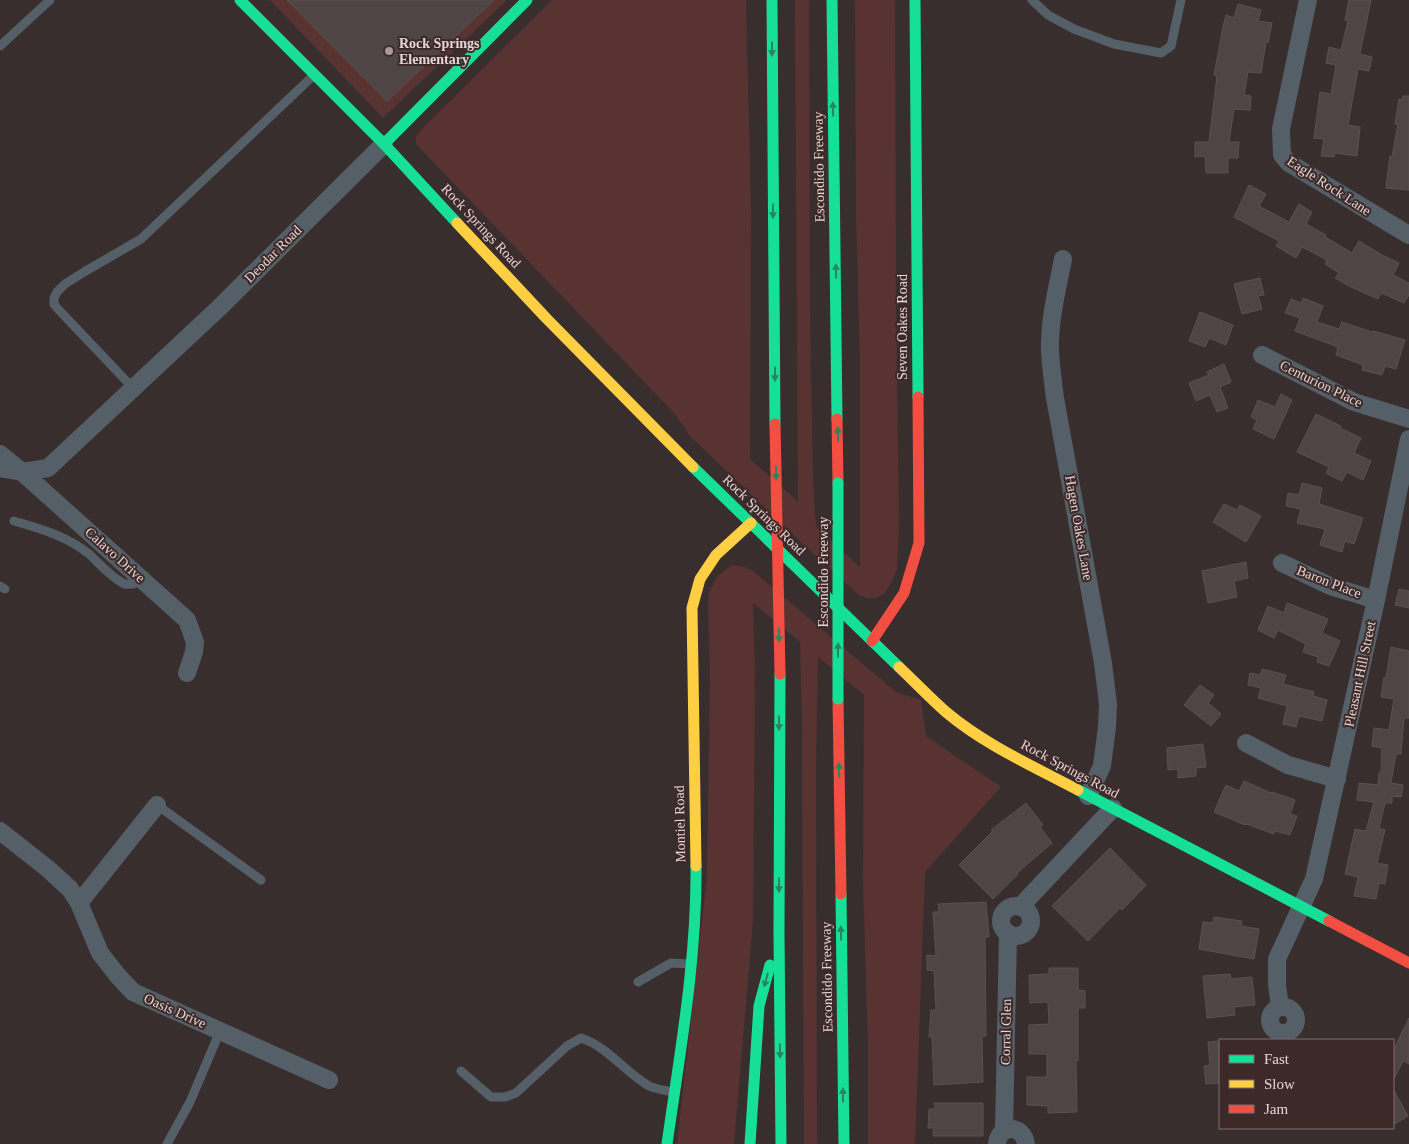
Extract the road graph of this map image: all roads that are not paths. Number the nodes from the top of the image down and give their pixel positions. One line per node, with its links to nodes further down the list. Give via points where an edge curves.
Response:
1 (50, 0): 10 (lane)
2 (240, 0): 11 (main road, Rock Springs Road)
3 (527, 0): 12 (main road, Deodar Road)
4 (772, 0): 38 (main road, one-way to 38, bridge, via 780,674)
5 (832, 0): 52 (main road, Escondido Freeway, one-way to 5, bridge)
6 (915, 0): 27 (main road, Seven Oakes Road, via 919,543 904,593)
7 (1032, 0): 8 (lane, via 1048,15 1074,29 1114,44 1161,53 1171,46)
8 (1181, 0)
9 (1308, 0): 13 (street, Eagle Rock Lane, via 1281,129 1282,155 1289,163)
10 (0, 46)
11 (314, 74): 12 (main road, Rock Springs Road); 16 (lane, via 141,239 84,272 57,292 54,304)
12 (384, 144): 16 (street, Deodar Road, via 220,307); 23 (main road, Rock Springs Road, via 547,318)
13 (1409, 236)
14 (1064, 259): 31 (street, Hagen Oakes Lane, via 1054,301 1051,370 1104,662 1108,704 1102,766)
15 (1262, 355): 17 (street, Centurion Place, via 1354,402)
16 (133, 388): 21 (street, Deodar Road, via 48,468)
17 (1409, 419)
18 (1409, 439): 26 (street, Pleasant Hill Street)
19 (0, 454): 21 (street, Calavo Drive)
20 (0, 468): 21 (street, Deodar Road)
21 (22, 472): 25 (street, Calavo Drive)
22 (14, 521): 25 (lane, via 68,540 122,584)
23 (750, 523): 27 (main road, Rock Springs Road); 40 (main road, Montiel Road, via 716,556 700,579 692,608 696,886)
24 (1282, 564): 26 (street, Baron Place, via 1330,586)
25 (143, 580): 28 (street, Calavo Drive, via 187,620 195,642)
26 (1376, 600): 30 (street, Pleasant Hill Street)
27 (872, 641): 31 (main road, Rock Springs Road, via 946,712 978,735)
28 (187, 673)
29 (1246, 743): 30 (street, via 1288,765)
30 (1337, 779): 37 (street, Pleasant Hill Street, via 1314,879)
31 (1088, 796): 33 (main road, Rock Springs Road)
32 (157, 805): 35 (lane); 36 (street)
33 (1112, 808): 37 (main road, Rock Springs Road); 47 (street, Corral Glen, via 1020,907 1030,915 1029,929 1021,935 1008,933)
34 (0, 831): 36 (street, Oasis Drive, via 47,868)
35 (261, 880)
36 (79, 902): 43 (street, Oasis Drive, via 100,953 133,992)
37 (1300, 906): 39 (main road, Rock Springs Road); 42 (street, Pleasant Hill Street, via 1277,959)
38 (779, 933): 50 (main road, one-way to 50, via 759,1006); 51 (main road, one-way to 51)
39 (1409, 963)
40 (692, 964): 41 (lane, via 671,963); 46 (main road, Montiel Road)
41 (638, 982)
42 (1280, 1007)
43 (220, 1031): 45 (street, Oasis Drive); 48 (lane, via 190,1102)
44 (461, 1071): 46 (lane, via 491,1097 505,1097 516,1093 567,1046 581,1038 607,1052 650,1087)
45 (329, 1080)
46 (675, 1093): 49 (main road, Montiel Road)
47 (1000, 1137): 53 (street, Corral Glen, via 1009,1129 1018,1130 1025,1137)
48 (167, 1144)
49 (667, 1144)
50 (750, 1144)
51 (781, 1144)
52 (844, 1144)
53 (1026, 1144)

